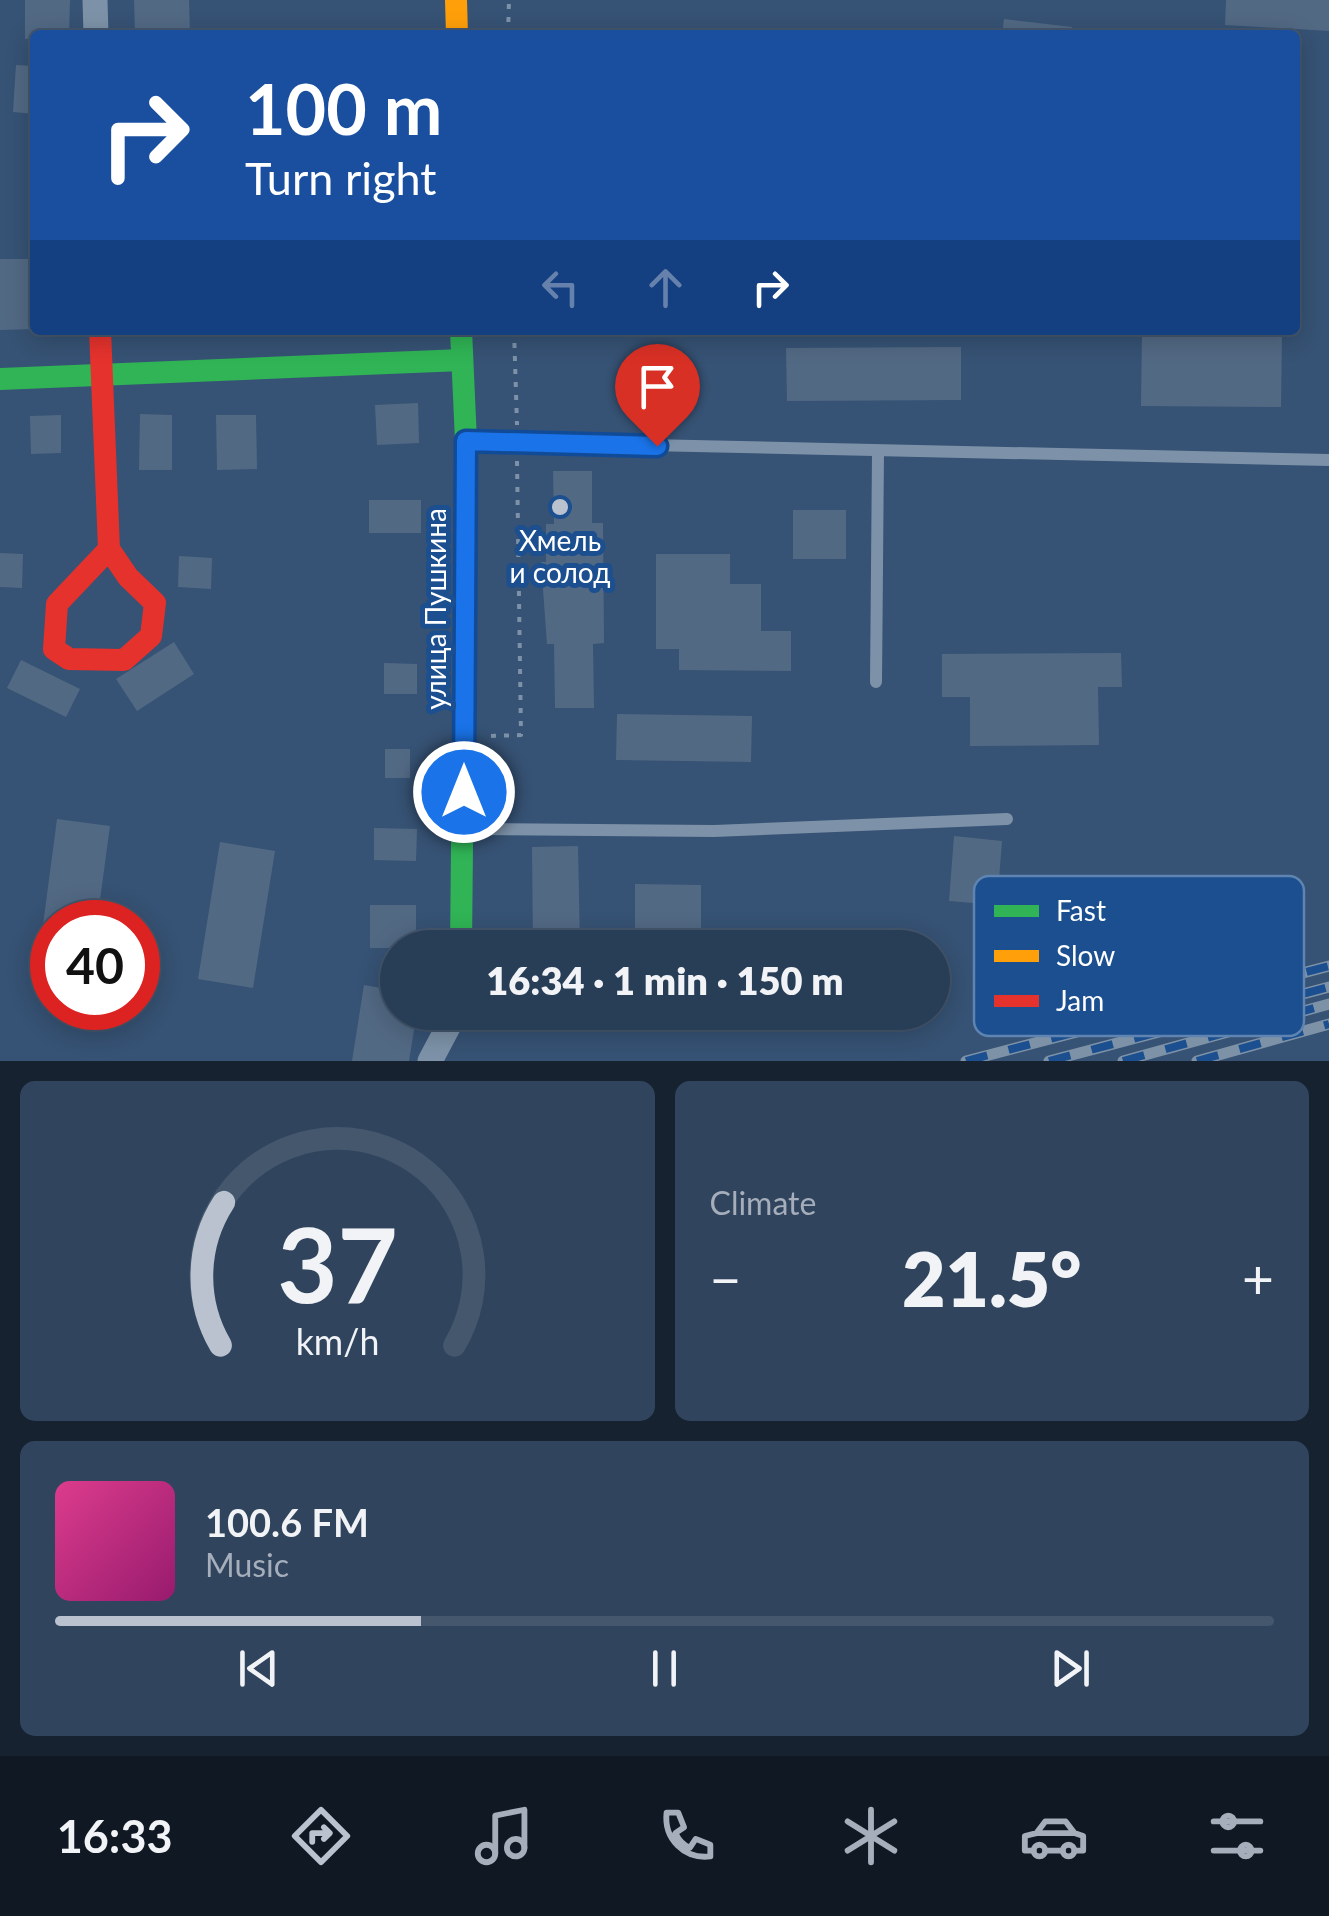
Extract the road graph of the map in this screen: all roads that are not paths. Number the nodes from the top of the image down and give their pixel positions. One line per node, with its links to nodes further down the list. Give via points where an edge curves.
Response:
1 (95, 0): 3 (street)
2 (456, 0): 4 (street)
3 (96, 30)
4 (457, 30)
5 (100, 335): 8 (street)
6 (461, 335): 7 (street, улица Пушкина)
7 (462, 360): 8 (street); 10 (street, улица Пушкина)
8 (100, 375): 9 (street); 13 (street)
9 (0, 379)
10 (466, 441): 11 (lane); 16 (street, улица Пушкина)
11 (878, 452): 12 (lane); 14 (lane)
12 (1329, 460)
13 (108, 550): 13 (street, via 57,604 54,648 69,659 124,660 151,636 155,603)
14 (876, 682)
15 (1007, 819): 16 (lane, via 714,831)
16 (464, 829): 17 (street, улица Пушкина)
17 (461, 930)
18 (446, 1030): 19 (street)
19 (430, 1061)

